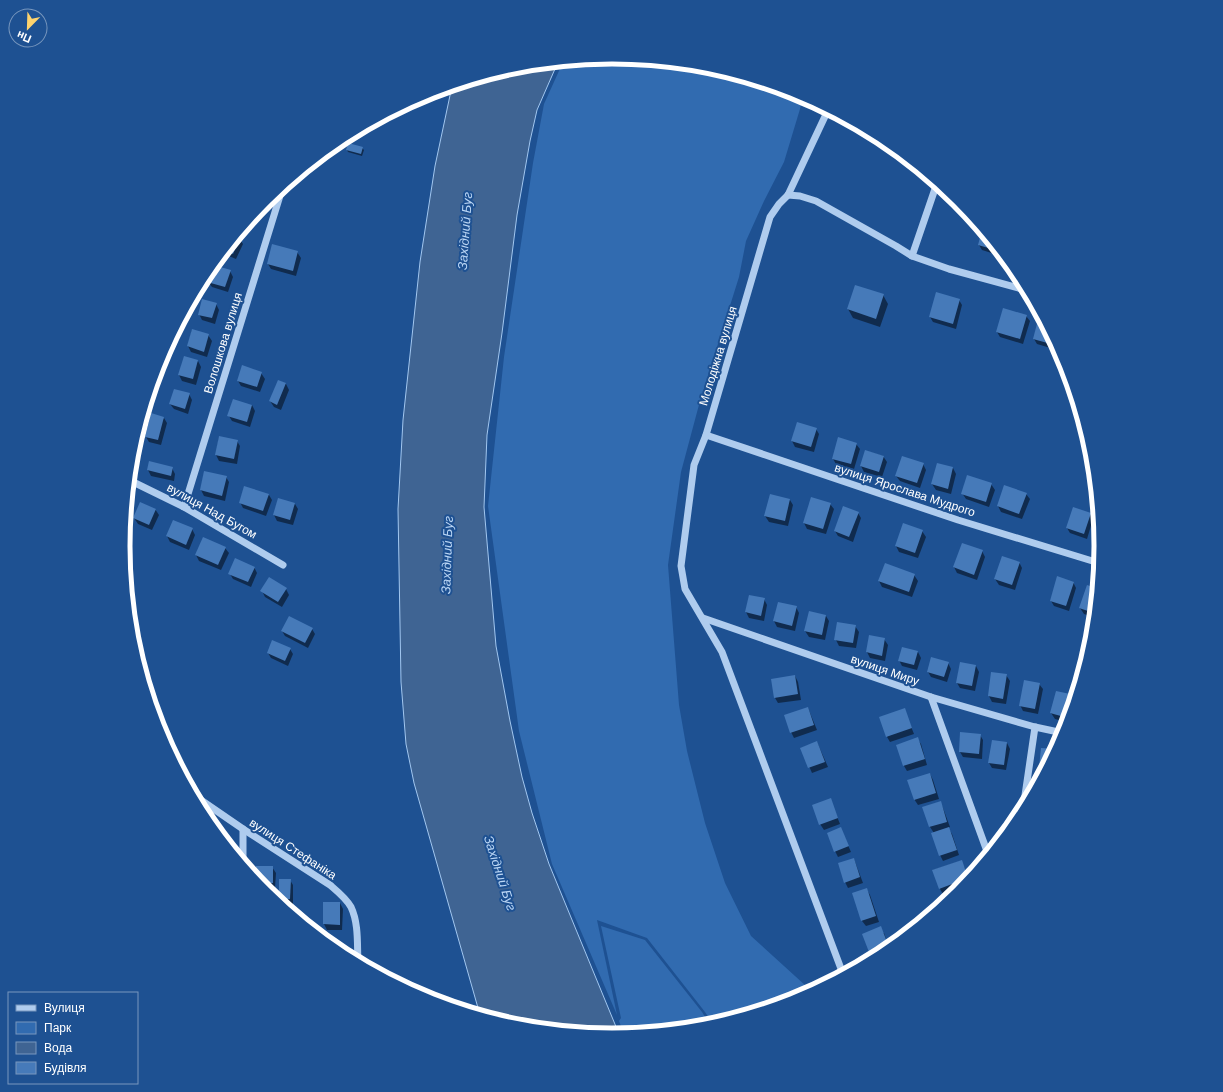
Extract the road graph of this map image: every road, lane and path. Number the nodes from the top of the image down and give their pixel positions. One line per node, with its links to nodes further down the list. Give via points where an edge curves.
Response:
1 (826, 114): 3 (street, Молодіжна вулиця)
2 (935, 189): 5 (street)
3 (788, 195): 5 (street, via 816,201); 7 (street, Молодіжна вулиця, via 770,217)
4 (280, 197): 9 (street, Волошкова вулиця)
5 (912, 256): 6 (street)
6 (1018, 288)
7 (706, 435): 10 (street, вулиця Ярослава Мудрого, via 958,520); 12 (street, Молодіжна вулиця, via 694,465 681,566 685,589)
8 (134, 482): 9 (street, вулиця Над Бугом)
9 (184, 507): 11 (street, вулиця Над Бугом)
10 (1093, 561)
11 (282, 565)
12 (703, 618): 13 (street, вулиця Миру); 22 (street, Молодіжна вулиця, via 722,652)
13 (931, 697): 14 (street, вулиця Миру); 19 (street)
14 (1036, 727): 15 (street, вулиця Миру); 16 (street)
15 (1056, 732)
16 (1025, 794)
17 (203, 801): 18 (street, вулиця Стефаніка)
18 (244, 829): 20 (street); 21 (street, вулиця Стефаніка, via 330,885 341,895 354,915)
19 (986, 849)
20 (243, 857)
21 (358, 955)
22 (841, 969)

